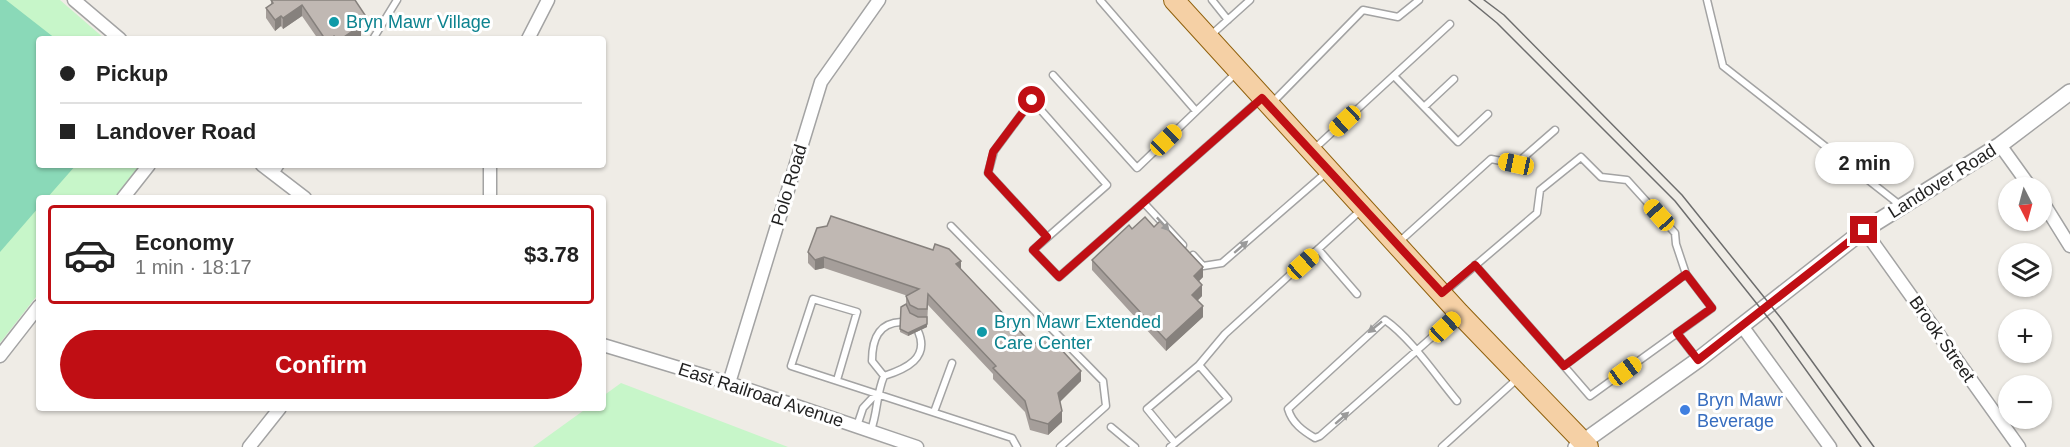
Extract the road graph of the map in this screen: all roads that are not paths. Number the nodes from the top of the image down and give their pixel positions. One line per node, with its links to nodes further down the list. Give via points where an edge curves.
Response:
1 (74, 0): 13 (street)
2 (398, 0): 14 (lane)
3 (548, 0): 15 (street)
4 (879, 0): 69 (street, Polo Road, via 821,82)
5 (1100, 0): 24 (lane)
6 (1174, 0): 16 (main road)
7 (1212, 0): 11 (lane)
8 (1250, 0): 11 (lane)
9 (1419, 0): 22 (lane, via 1398,17 1363,10)
10 (1707, 0): 38 (lane, via 1723,66)
11 (1228, 20): 16 (lane)
12 (1450, 24): 19 (lane)
13 (116, 36)
14 (375, 36)
15 (530, 36)
16 (1208, 38): 17 (main road)
17 (1238, 71): 22 (main road); 24 (lane)
18 (1053, 75): 24 (lane, via 1137,168)
19 (1394, 76): 23 (lane); 28 (lane)
20 (1454, 79): 23 (lane)
21 (2070, 92): 27 (street, Landover Road)
22 (1266, 102): 28 (main road); 37 (lane)
23 (1425, 107): 25 (lane, via 1458,142)
24 (1196, 111)
25 (1488, 114)
26 (1555, 130): 44 (lane, via 1516,164 1491,159)
27 (2000, 145): 33 (street); 38 (street, Landover Road)
28 (1312, 152): 32 (main road)
29 (147, 168): 34 (street)
30 (490, 168): 36 (street)
31 (278, 170): 35 (street)
32 (1329, 170): 39 (main road); 48 (lane, one-way to 32, via 1203,266 1222,263)
33 (2023, 177)
34 (125, 195)
35 (302, 195)
36 (490, 195)
37 (1144, 203): 43 (lane, via 1059,277 1033,250); 45 (lane, one-way to 45)
38 (1901, 206): 42 (street, Landover Road)
39 (1364, 208): 44 (main road); 47 (lane)
40 (2052, 217): 46 (street)
41 (951, 226): 82 (lane, via 1103,381 1106,406)
42 (1864, 230): 56 (street, Landover Road); 86 (street, Brook Street)
43 (1047, 237): 43 (lane, via 1107,185 1032,100 993,152 988,173)
44 (1397, 244): 51 (main road)
45 (1183, 245)
46 (2070, 246)
47 (1318, 249): 52 (lane); 64 (lane, via 1225,334)
48 (1193, 255)
49 (1475, 265): 50 (lane, via 1537,213 1540,190 1581,157 1601,177 1628,180 1675,233); 51 (lane); 65 (lane)
50 (1686, 274): 58 (lane, via 1712,308); 65 (lane)
51 (1442, 293): 54 (main road)
52 (1357, 294)
53 (36, 310): 61 (street)
54 (1459, 313): 60 (lane); 67 (main road)
55 (901, 322): 66 (lane, via 889,322 879,329 874,345 872,361)
56 (1742, 326): 62 (street, Landover Road); 85 (street)
57 (918, 331): 66 (lane, via 922,346 917,359)
58 (1677, 333): 62 (lane); 65 (lane, via 1590,396)
59 (606, 346): 69 (street, East Railroad Avenue)
60 (1416, 353): 60 (lane, one-way to 60, via 1385,320 1292,405 1288,410 1290,419 1315,438 1320,436); 71 (lane)
61 (0, 356)
62 (1698, 360): 78 (street, Landover Road)
63 (952, 363): 73 (lane)
64 (1199, 365): 77 (lane, via 1147,409); 77 (lane, via 1228,399)
65 (1564, 366)
66 (885, 376): 70 (lane)
67 (1520, 377): 78 (main road); 84 (lane)
68 (837, 380): 68 (lane, via 791,366 813,299 856,312); 70 (lane)
69 (729, 383): 74 (street, East Railroad Avenue)
70 (876, 394): 73 (lane); 74 (lane, via 863,408); 76 (lane)
71 (1456, 401)
72 (278, 411): 79 (street)
73 (934, 412): 81 (lane, via 1012,438)
74 (857, 426): 76 (street, East Railroad Avenue)
75 (1111, 427): 83 (lane)
76 (870, 430): 80 (street, East Railroad Avenue)
77 (1173, 445)
78 (1582, 445)
79 (249, 447)
80 (917, 447)
81 (1017, 447)
82 (1060, 447)
83 (1135, 447)
84 (1442, 447)
85 (1830, 447)
86 (2019, 447)

